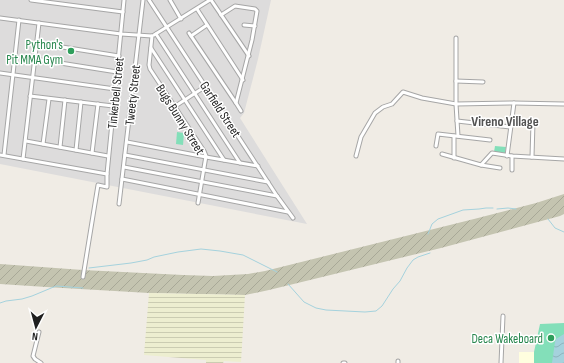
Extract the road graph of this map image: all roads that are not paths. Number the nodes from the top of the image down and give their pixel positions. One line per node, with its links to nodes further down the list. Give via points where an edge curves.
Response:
1 (30, 0): 8 (street)
2 (124, 0): 8 (street, Tinkerbell Street)
3 (142, 0): 20 (street, Tweety Street)
4 (149, 0): 17 (street, Garfield Street)
5 (170, 0): 11 (street)
6 (211, 0): 7 (street); 9 (street)
7 (197, 9): 11 (street); 14 (street)
8 (123, 12): 18 (street, Tinkerbell Street)
9 (221, 15): 16 (street, via 235,6 256,9); 26 (street)
10 (0, 18): 12 (street)
11 (181, 19): 17 (street)
12 (19, 20): 13 (street); 30 (street)
13 (39, 23): 18 (street); 23 (street)
14 (207, 25): 32 (street); 43 (street, via 190,35)
15 (244, 25): 16 (street)
16 (255, 26): 26 (street)
17 (167, 28): 19 (street); 35 (street, Garfield Street)
18 (121, 34): 20 (street); 25 (street, Tinkerbell Street)
19 (156, 34): 21 (street); 37 (street)
20 (139, 35): 21 (street); 57 (street, Tweety Street)
21 (152, 36): 24 (street, Bugs Bunny Street)
22 (456, 38): 33 (street)
23 (37, 43): 25 (street); 27 (street)
24 (150, 48): 41 (street); 49 (street, Bugs Bunny Street, via 149,68)
25 (119, 56): 28 (street, Tinkerbell Street)
26 (249, 56): 32 (street)
27 (35, 59): 28 (street); 31 (street)
28 (117, 72): 36 (street, Tinkerbell Street)
29 (0, 73): 30 (street)
30 (13, 75): 31 (street); 64 (street)
31 (33, 78): 36 (street); 38 (street)
32 (243, 80): 43 (street)
33 (456, 81): 34 (street); 46 (street)
34 (483, 82)
35 (206, 86): 37 (street); 78 (street, Garfield Street)
36 (115, 89): 48 (street, Tinkerbell Street)
37 (195, 94): 41 (street); 76 (street)
38 (30, 96): 39 (street); 56 (street)
39 (49, 99): 40 (street); 58 (street)
40 (65, 100): 42 (street); 60 (street)
41 (185, 100): 49 (street); 75 (street)
42 (81, 102): 45 (street); 61 (street)
43 (236, 102): 50 (street)
44 (514, 103): 46 (street); 47 (street); 53 (street)
45 (98, 104): 48 (street); 62 (street)
46 (456, 104): 51 (street); 67 (street, via 416,97 403,92 394,102 375,113 361,137)
47 (564, 104)
48 (114, 106): 66 (street, Tinkerbell Street)
49 (174, 107): 70 (street, Bugs Bunny Street)
50 (241, 111)
51 (457, 121): 53 (street); 54 (street)
52 (534, 122): 71 (street)
53 (511, 126): 68 (street)
54 (456, 136): 55 (street); 59 (street, via 438,134); 72 (street)
55 (490, 140)
56 (26, 141): 58 (street); 73 (street)
57 (127, 142): 65 (street, Tweety Street); 70 (street)
58 (43, 144): 60 (street)
59 (436, 146)
60 (60, 147): 61 (street)
61 (76, 150): 62 (street)
62 (92, 153): 66 (street)
63 (442, 154): 72 (street)
64 (2, 155): 73 (street)
65 (125, 155): 79 (street, Tweety Street); 81 (street)
66 (108, 156): 83 (street, Tinkerbell Street)
67 (356, 156)
68 (507, 156): 69 (street); 77 (street, via 492,153)
69 (512, 156): 71 (street); 82 (street)
70 (206, 157): 75 (street); 81 (street, Bugs Bunny Street)
71 (532, 157): 74 (street)
72 (454, 158): 77 (street)
73 (23, 159): 83 (street)
74 (564, 159)
75 (224, 160): 76 (street)
76 (240, 163): 78 (street)
77 (481, 165): 80 (street)
78 (258, 166): 86 (street, Garfield Street)
79 (124, 167): 84 (street, Tweety Street); 85 (street)
80 (500, 168)
81 (204, 170): 85 (street, Bugs Bunny Street); 86 (street)
82 (512, 170)
83 (107, 174): 93 (street, Tinkerbell Street, via 107,187 98,185)
84 (122, 180): 87 (street); 90 (street, Tweety Street)
85 (201, 182): 87 (street, Bugs Bunny Street); 88 (street)
86 (268, 182): 88 (street, Garfield Street)
87 (199, 195): 89 (street, Bugs Bunny Street); 91 (street)
88 (277, 196): 91 (street, Garfield Street)
89 (198, 203)
90 (119, 204)
91 (288, 212): 92 (street, Garfield Street)
92 (293, 218)
93 (83, 277)
94 (503, 316): 97 (street)
95 (39, 332): 96 (street, via 33,356)
96 (41, 363)
97 (501, 363)

